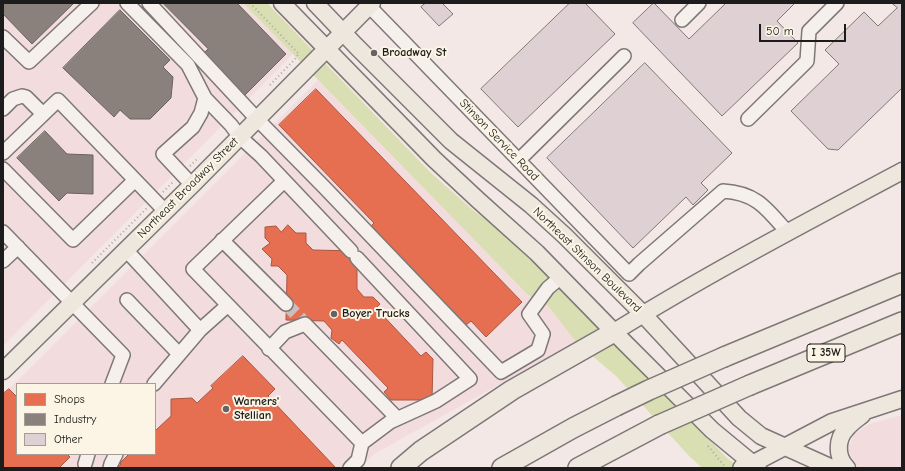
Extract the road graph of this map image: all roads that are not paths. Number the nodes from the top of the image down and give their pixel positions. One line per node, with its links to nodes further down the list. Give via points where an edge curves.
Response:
1 (92, 3): 11 (street, via 29,62)
2 (127, 3): 14 (street, via 188,65)
3 (149, 3): 17 (street)
4 (282, 3): 12 (main road)
5 (315, 3): 10 (main road, Northeast Stinson Boulevard)
6 (699, 3): 9 (street)
7 (370, 5): 10 (main road, Northeast Broadway Street); 21 (street, Stinson Service Road)
8 (830, 5): 18 (street, via 809,31 807,61)
9 (682, 20)
10 (343, 32): 12 (main road, Northeast Broadway Street); 42 (main road, Northeast Stinson Boulevard, via 450,141 531,205)
11 (3, 37)
12 (326, 48): 17 (main road, Northeast Broadway Street); 34 (main road, via 434,159)
13 (624, 56): 21 (street)
14 (204, 98): 19 (street); 26 (street, via 201,113 193,127 163,154)
15 (3, 109): 16 (street, via 13,99 22,96)
16 (43, 114): 20 (street); 24 (street, via 58,100)
17 (257, 119): 19 (main road, Northeast Broadway Street); 34 (street, via 501,372 538,350 543,334 530,314 548,288)
18 (748, 119)
19 (240, 137): 25 (street); 26 (main road, Northeast Broadway Street)
20 (3, 153)
21 (519, 160): 29 (street, Stinson Service Road, via 629,274 723,191 737,192 756,199)
22 (3, 169): 24 (street, via 74,240)
23 (902, 171): 29 (main road)
24 (135, 180): 27 (street)
25 (284, 181): 30 (street); 53 (street, via 470,379 436,401)
26 (192, 184): 27 (main road, Northeast Broadway Street)
27 (165, 211): 32 (main road, Northeast Broadway Street)
28 (3, 232): 31 (street)
29 (788, 233): 42 (main road)
30 (222, 240): 39 (street); 40 (street, via 193,269)
31 (18, 247): 33 (street); 38 (street)
32 (126, 250): 38 (main road, Northeast Broadway Street); 44 (street)
33 (3, 261)
34 (561, 277): 45 (main road)
35 (902, 277): 41 (highway)
36 (902, 283): 41 (highway)
37 (127, 300): 47 (street)
38 (72, 303): 48 (main road, Northeast Broadway Street); 49 (street, via 123,355)
39 (286, 304)
40 (228, 306): 44 (street); 46 (street)
41 (831, 311): 61 (highway, bridge, via 655,387 573,428)
42 (643, 314): 45 (main road); 55 (main road, Northeast Stinson Boulevard, via 739,418 761,436)
43 (902, 322): 62 (highway, I 35W, bridge, via 659,425)
44 (200, 330): 47 (street)
45 (614, 332): 57 (main road); 60 (highway, via 512,390 421,451)
46 (270, 349): 53 (street, via 286,332 304,322); 54 (street)
47 (180, 354): 50 (street)
48 (3, 371)
49 (112, 383)
50 (155, 383)
51 (902, 399): 52 (main road)
52 (868, 410): 55 (main road, via 832,422); 64 (main road, via 847,428 839,441 839,454 842,464)
53 (397, 418): 54 (street)
54 (362, 443): 59 (street, via 358,460)
55 (785, 447): 57 (main road); 63 (main road, Northeast Stinson Boulevard)
56 (116, 455): 58 (street)
57 (751, 467)
58 (110, 468)
59 (350, 468)
60 (401, 468)
61 (502, 468)
62 (578, 468)
63 (832, 468)
64 (847, 468)

